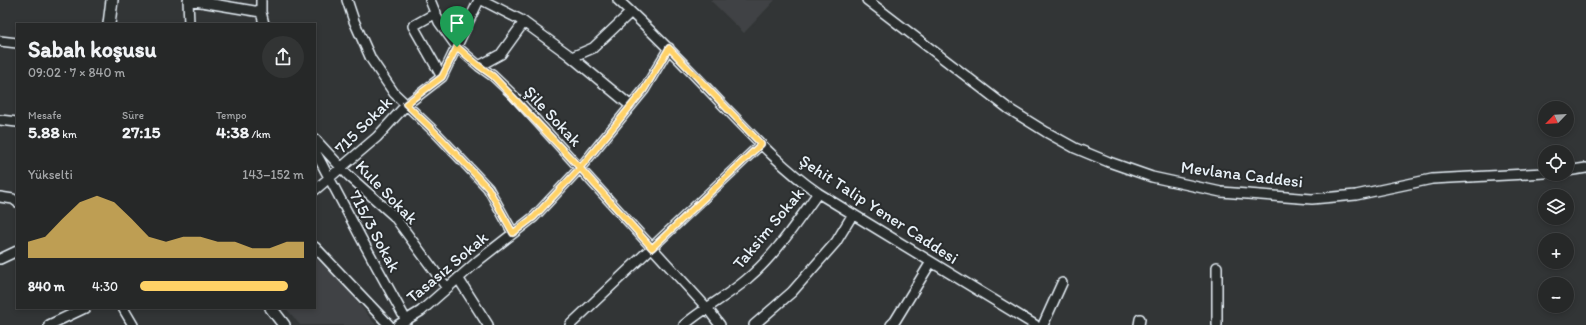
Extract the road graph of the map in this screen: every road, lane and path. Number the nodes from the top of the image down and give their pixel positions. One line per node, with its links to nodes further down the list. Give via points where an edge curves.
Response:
1 (112, 0): 15 (main road)
2 (188, 0): 11 (street); 16 (street)
3 (261, 0): 11 (street)
4 (347, 0): 25 (street, via 371,59 394,93)
5 (430, 0): 13 (street, Şile Sokak)
6 (479, 0): 20 (street, 715 Sokak)
7 (482, 0): 10 (street)
8 (618, 0): 12 (street, Şehit Talip Yener Caddesi)
9 (867, 0): 36 (street, Mevlana Caddesi, via 1009,109 1070,145 1152,177 1221,192 1312,199 1356,196 1432,179)
10 (496, 3): 14 (street)
11 (261, 12): 17 (street)
12 (631, 12): 21 (street, Şehit Talip Yener Caddesi); 22 (street, via 593,48)
13 (436, 13): 20 (street, Şile Sokak, via 439,22); 24 (street, via 413,26)
14 (524, 22): 22 (street); 23 (street, via 501,54)
15 (109, 23)
16 (190, 23)
17 (264, 23)
18 (0, 41): 19 (street)
19 (16, 43)
20 (457, 47): 23 (street, Şile Sokak); 24 (street, 715 Sokak)
21 (669, 48): 26 (street, Tasasız Sokak, via 644,90); 30 (street, Şehit Talip Yener Caddesi)
22 (572, 57): 26 (street)
23 (479, 66): 33 (street, Şile Sokak, via 514,96)
24 (442, 77): 25 (street, 715 Sokak)
25 (406, 104): 32 (street, 715 Sokak, via 377,137); 43 (street, via 488,188)
26 (631, 106): 33 (street, Tasasız Sokak)
27 (0, 120): 28 (street)
28 (16, 122)
29 (316, 140): 32 (street, Kule Sokak)
30 (761, 144): 39 (street, Şehit Talip Yener Caddesi, via 791,173); 45 (street)
31 (316, 152): 37 (street, 715/3 Sokak)
32 (342, 168): 37 (street, 715 Sokak); 52 (street, Kule Sokak, via 394,216)
33 (580, 168): 43 (street, Tasasız Sokak, via 534,217); 45 (street, Şile Sokak)
34 (1586, 168): 35 (street)
35 (1574, 170)
36 (1538, 173)
37 (329, 178): 38 (street, 715 Sokak); 57 (street, 715/3 Sokak)
38 (316, 189)
39 (818, 193): 42 (street, Şehit Talip Yener Caddesi); 53 (street, Taksim Sokak, via 788,234 746,280)
40 (0, 197): 41 (street)
41 (16, 201)
42 (853, 214): 48 (street, Şehit Talip Yener Caddesi); 67 (street, via 832,248 792,292)
43 (513, 233): 50 (street, Tasasız Sokak)
44 (316, 248): 62 (street)
45 (652, 248): 53 (street, Şile Sokak); 64 (street)
46 (16, 251): 47 (street)
47 (0, 259)
48 (931, 262): 58 (street); 68 (street, Şehit Talip Yener Caddesi)
49 (1217, 267): 70 (street)
50 (458, 278): 52 (street, Tasasız Sokak); 63 (street)
51 (1062, 283): 69 (street)
52 (447, 288): 57 (street, Tasasız Sokak, via 421,311)
53 (707, 308): 65 (street, Taksim Sokak); 66 (street, Şile Sokak)
54 (83, 309): 59 (street)
55 (124, 309): 60 (street)
56 (272, 309): 61 (main road)
57 (402, 323)
58 (895, 324)
59 (49, 325)
60 (133, 325)
61 (284, 325)
62 (389, 325)
63 (488, 325)
64 (570, 325)
65 (684, 325)
66 (720, 325)
67 (754, 325)
68 (1034, 325)
69 (1043, 325)
70 (1218, 325)

